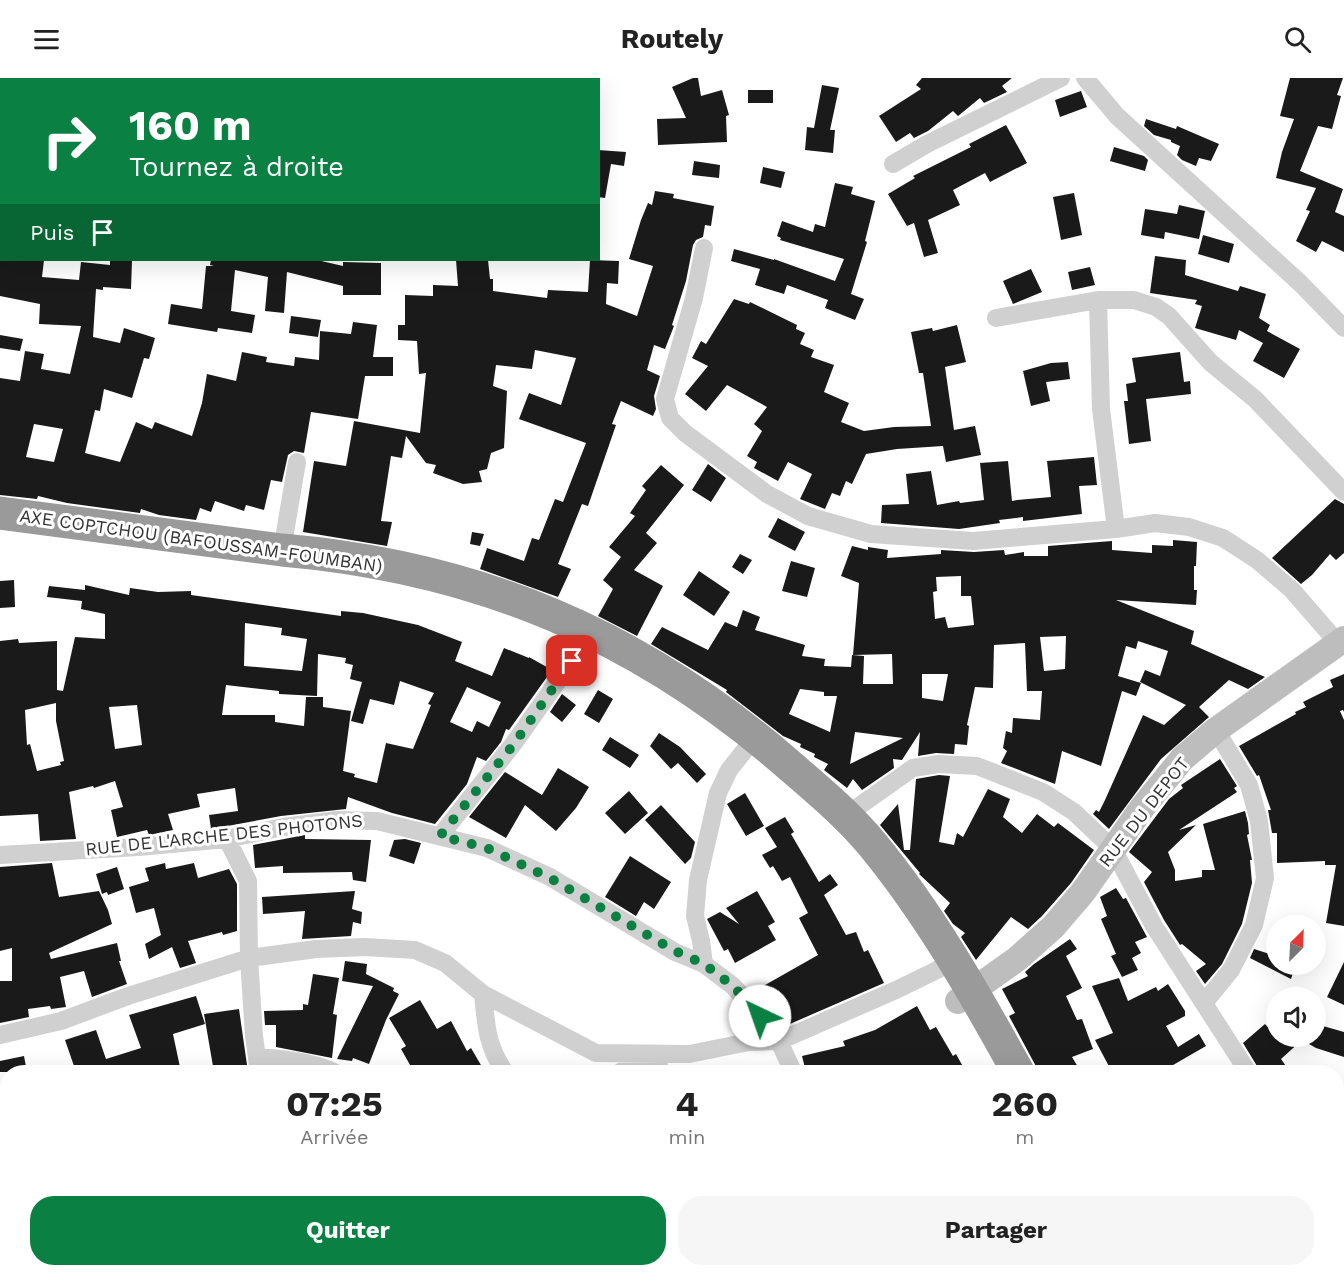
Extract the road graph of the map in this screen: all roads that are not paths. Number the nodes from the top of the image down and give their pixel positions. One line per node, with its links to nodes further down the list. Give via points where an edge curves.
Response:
1 (1061, 78): 3 (street)
2 (1085, 78): 7 (street, via 1117,116)
3 (893, 164)
4 (704, 248): 12 (street, via 665,399 670,418 685,433 767,494 808,516 871,534 973,541)
5 (1098, 300): 6 (street); 9 (street, via 1134,300 1169,316 1211,363 1255,399); 12 (street, via 1101,409)
6 (996, 318)
7 (1344, 328)
8 (297, 462): 14 (street)
9 (1344, 492)
10 (0, 513): 11 (highway, AXE COPTCHOU (BAFOUSSAM-FOUMBAN))
11 (50, 528): 13 (highway, AXE COPTCHOU (BAFOUSSAM-FOUMBAN)); 14 (highway, AXE COPTCHOU (BAFOUSSAM-FOUMBAN)); 15 (highway, AXE COPTCHOU (BAFOUSSAM-FOUMBAN), via 317,573)
12 (1116, 529): 17 (street, via 1155,523 1223,537 1292,590)
13 (0, 530)
14 (282, 550): 15 (highway, AXE COPTCHOU (BAFOUSSAM-FOUMBAN), via 322,554)
15 (395, 578): 16 (highway, AXE COPTCHOU (BAFOUSSAM-FOUMBAN), via 433,594)
16 (585, 639): 19 (highway, AXE COPTCHOU (BAFOUSSAM-FOUMBAN), via 636,676); 21 (street, via 514,744)
17 (1341, 641): 18 (street, RUE DU DEPOT)
18 (1216, 730): 23 (street, RUE DU DEPOT, via 1182,759); 30 (street, via 1249,785 1259,821 1265,878 1254,925 1231,970)
19 (749, 744): 20 (highway); 26 (street, via 729,770 718,793 698,880 695,916); 27 (highway, via 866,867)
20 (845, 816): 23 (street, via 913,768 938,764 977,766 1042,792 1074,812); 27 (highway, via 895,872)
21 (440, 836): 22 (street, RUE DE L'ARCHE DES PHOTONS, via 377,820 337,820); 26 (street, RUE DE L'ARCHE DES PHOTONS, via 487,848 550,878)
22 (227, 839): 24 (street, RUE DE L'ARCHE DES PHOTONS); 25 (street, via 248,881)
23 (1113, 849): 29 (street, RUE DU DEPOT, via 1053,927); 30 (street, via 1154,926)
24 (0, 855)
25 (249, 958): 28 (street, via 365,947 415,950 445,963); 31 (street, via 61,1021); 34 (street)
26 (704, 964): 32 (street, RUE DE L'ARCHE DES PHOTONS, via 733,986)
27 (945, 965): 29 (highway); 32 (street)
28 (483, 994): 33 (street, via 596,1053); 36 (street, via 487,1037)
29 (965, 996): 40 (highway); 41 (highway)
30 (1204, 1003): 42 (street)
31 (0, 1035)
32 (779, 1041): 33 (street, via 749,1042 689,1054); 39 (street, RUE DE L'ARCHE DES PHOTONS)
33 (657, 1054): 37 (street); 38 (street)
34 (258, 1065): 35 (street, via 282,1059)
35 (313, 1065)
36 (500, 1065)
37 (634, 1065)
38 (659, 1065)
39 (790, 1065)
40 (993, 1065)
41 (1013, 1065)
42 (1244, 1065)

